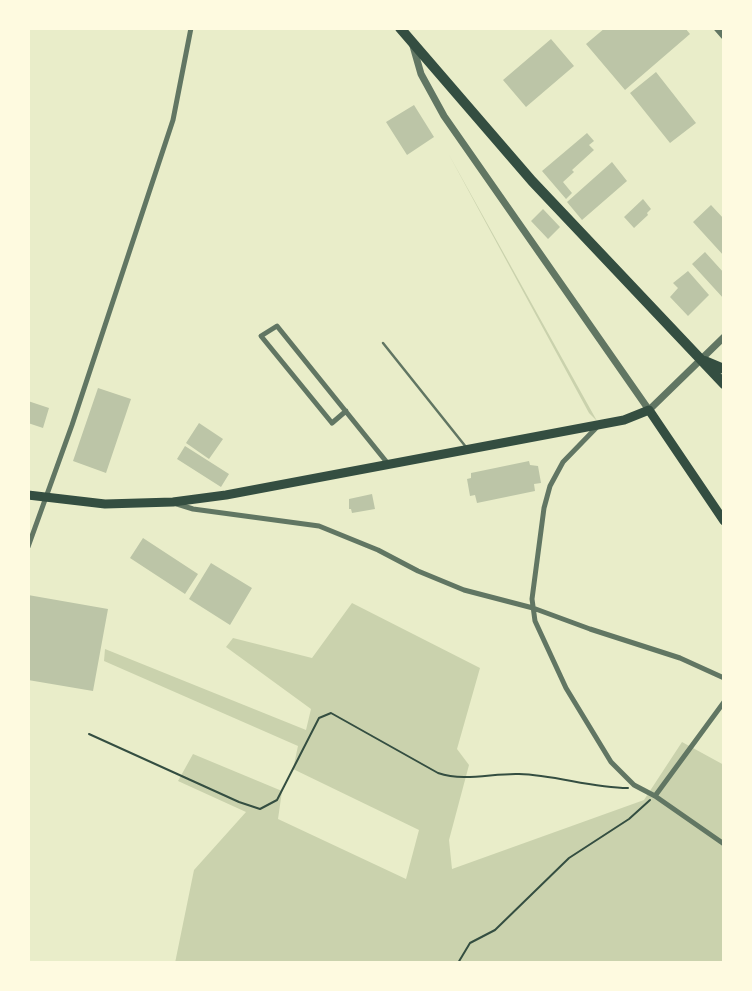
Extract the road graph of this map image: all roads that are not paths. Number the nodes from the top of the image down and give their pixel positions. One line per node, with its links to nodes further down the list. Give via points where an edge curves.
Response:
1 (191, 28): 17 (street, via 173,120)
2 (400, 28): 5 (highway)
3 (717, 28): 4 (street)
4 (724, 37)
5 (413, 45): 8 (highway, via 532,181); 11 (street, via 421,74 444,116)
6 (724, 337): 8 (street)
7 (383, 343): 14 (lane)
8 (702, 359): 9 (highway); 10 (highway); 11 (street)
9 (724, 369)
10 (724, 384)
11 (649, 410): 13 (main road); 19 (main road)
12 (346, 411): 12 (street, via 276,326 261,336 332,423); 15 (street)
13 (599, 425): 14 (main road); 21 (street, via 563,462 550,486)
14 (468, 450): 15 (main road)
15 (389, 465): 18 (main road)
16 (28, 495): 17 (main road)
17 (46, 498): 18 (main road, via 122,505); 20 (street)
18 (173, 502): 21 (street, via 193,509 319,526 445,583)
19 (724, 521)
20 (28, 547)
21 (533, 608): 22 (street, via 680,658); 24 (street, via 566,688 611,762)
22 (724, 678)
23 (724, 702): 24 (street)
24 (654, 796): 25 (street)
25 (724, 844)

